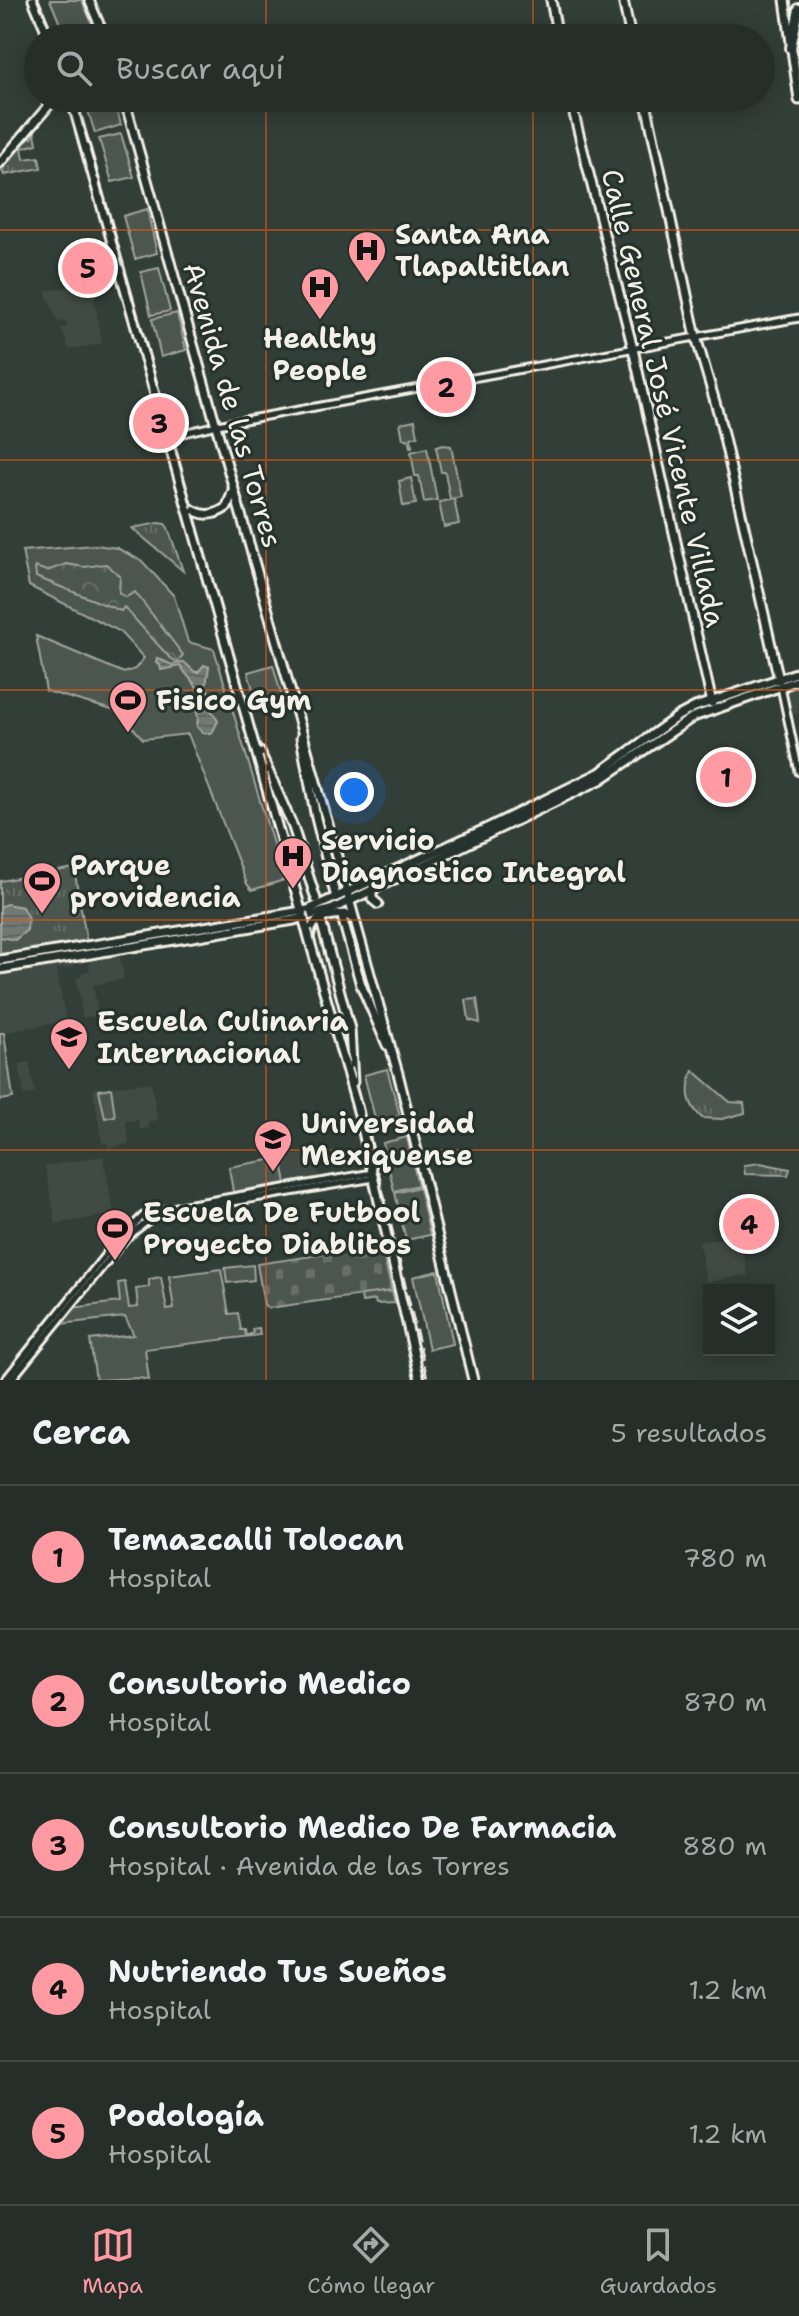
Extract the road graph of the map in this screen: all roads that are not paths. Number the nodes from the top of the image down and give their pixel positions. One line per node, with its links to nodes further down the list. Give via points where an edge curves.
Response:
1 (33, 0): 8 (main road)
2 (89, 0): 9 (main road)
3 (551, 0): 10 (main road)
4 (623, 0): 11 (main road)
5 (785, 0): 12 (main road)
6 (798, 0): 7 (highway)
7 (799, 9): 12 (highway)
8 (43, 24)
9 (99, 24)
10 (555, 24)
11 (628, 24)
12 (791, 48): 13 (main road)
13 (799, 100)
14 (43, 112): 19 (main road)
15 (75, 112): 24 (main road)
16 (128, 112): 23 (main road, Avenida de las Torres)
17 (574, 112): 22 (main road, Calle General José Vicente Villada)
18 (648, 112): 21 (main road)
19 (0, 163)
20 (799, 318): 21 (street)
21 (696, 337): 22 (street); 29 (main road)
22 (633, 349): 23 (street); 30 (main road, Calle General José Vicente Villada)
23 (217, 425): 24 (street); 25 (main road, Avenida de las Torres)
24 (166, 438): 26 (main road)
25 (233, 481): 26 (main road, via 231,502 221,512 199,515); 31 (main road, Avenida de las Torres)
26 (185, 505): 32 (main road)
27 (799, 672): 29 (main road)
28 (799, 680): 29 (main road)
29 (779, 682): 30 (main road); 33 (street)
30 (712, 705): 35 (main road, via 591,785)
31 (301, 724): 34 (main road); 36 (main road)
32 (252, 735): 38 (main road, via 293,827); 41 (main road)
33 (799, 772)
34 (343, 875): 35 (main road); 37 (main road)
35 (367, 890): 37 (main road); 39 (main road); 40 (main road)
36 (335, 894)
37 (348, 897): 41 (main road); 44 (main road)
38 (316, 899)
39 (378, 904)
40 (362, 907)
41 (299, 916): 45 (main road); 46 (main road); 47 (main road)
42 (342, 917): 48 (main road, via 368,1002)
43 (321, 921): 49 (main road, via 350,1029)
44 (355, 921): 45 (main road, via 345,914 319,919); 48 (main road)
45 (308, 931): 49 (main road)
46 (0, 960)
47 (0, 969)
48 (394, 1058): 53 (main road)
49 (358, 1111): 50 (main road)
50 (374, 1176): 51 (street, via 143,1216 122,1235); 52 (main road)
51 (8, 1380)
52 (420, 1380)
53 (473, 1380)

